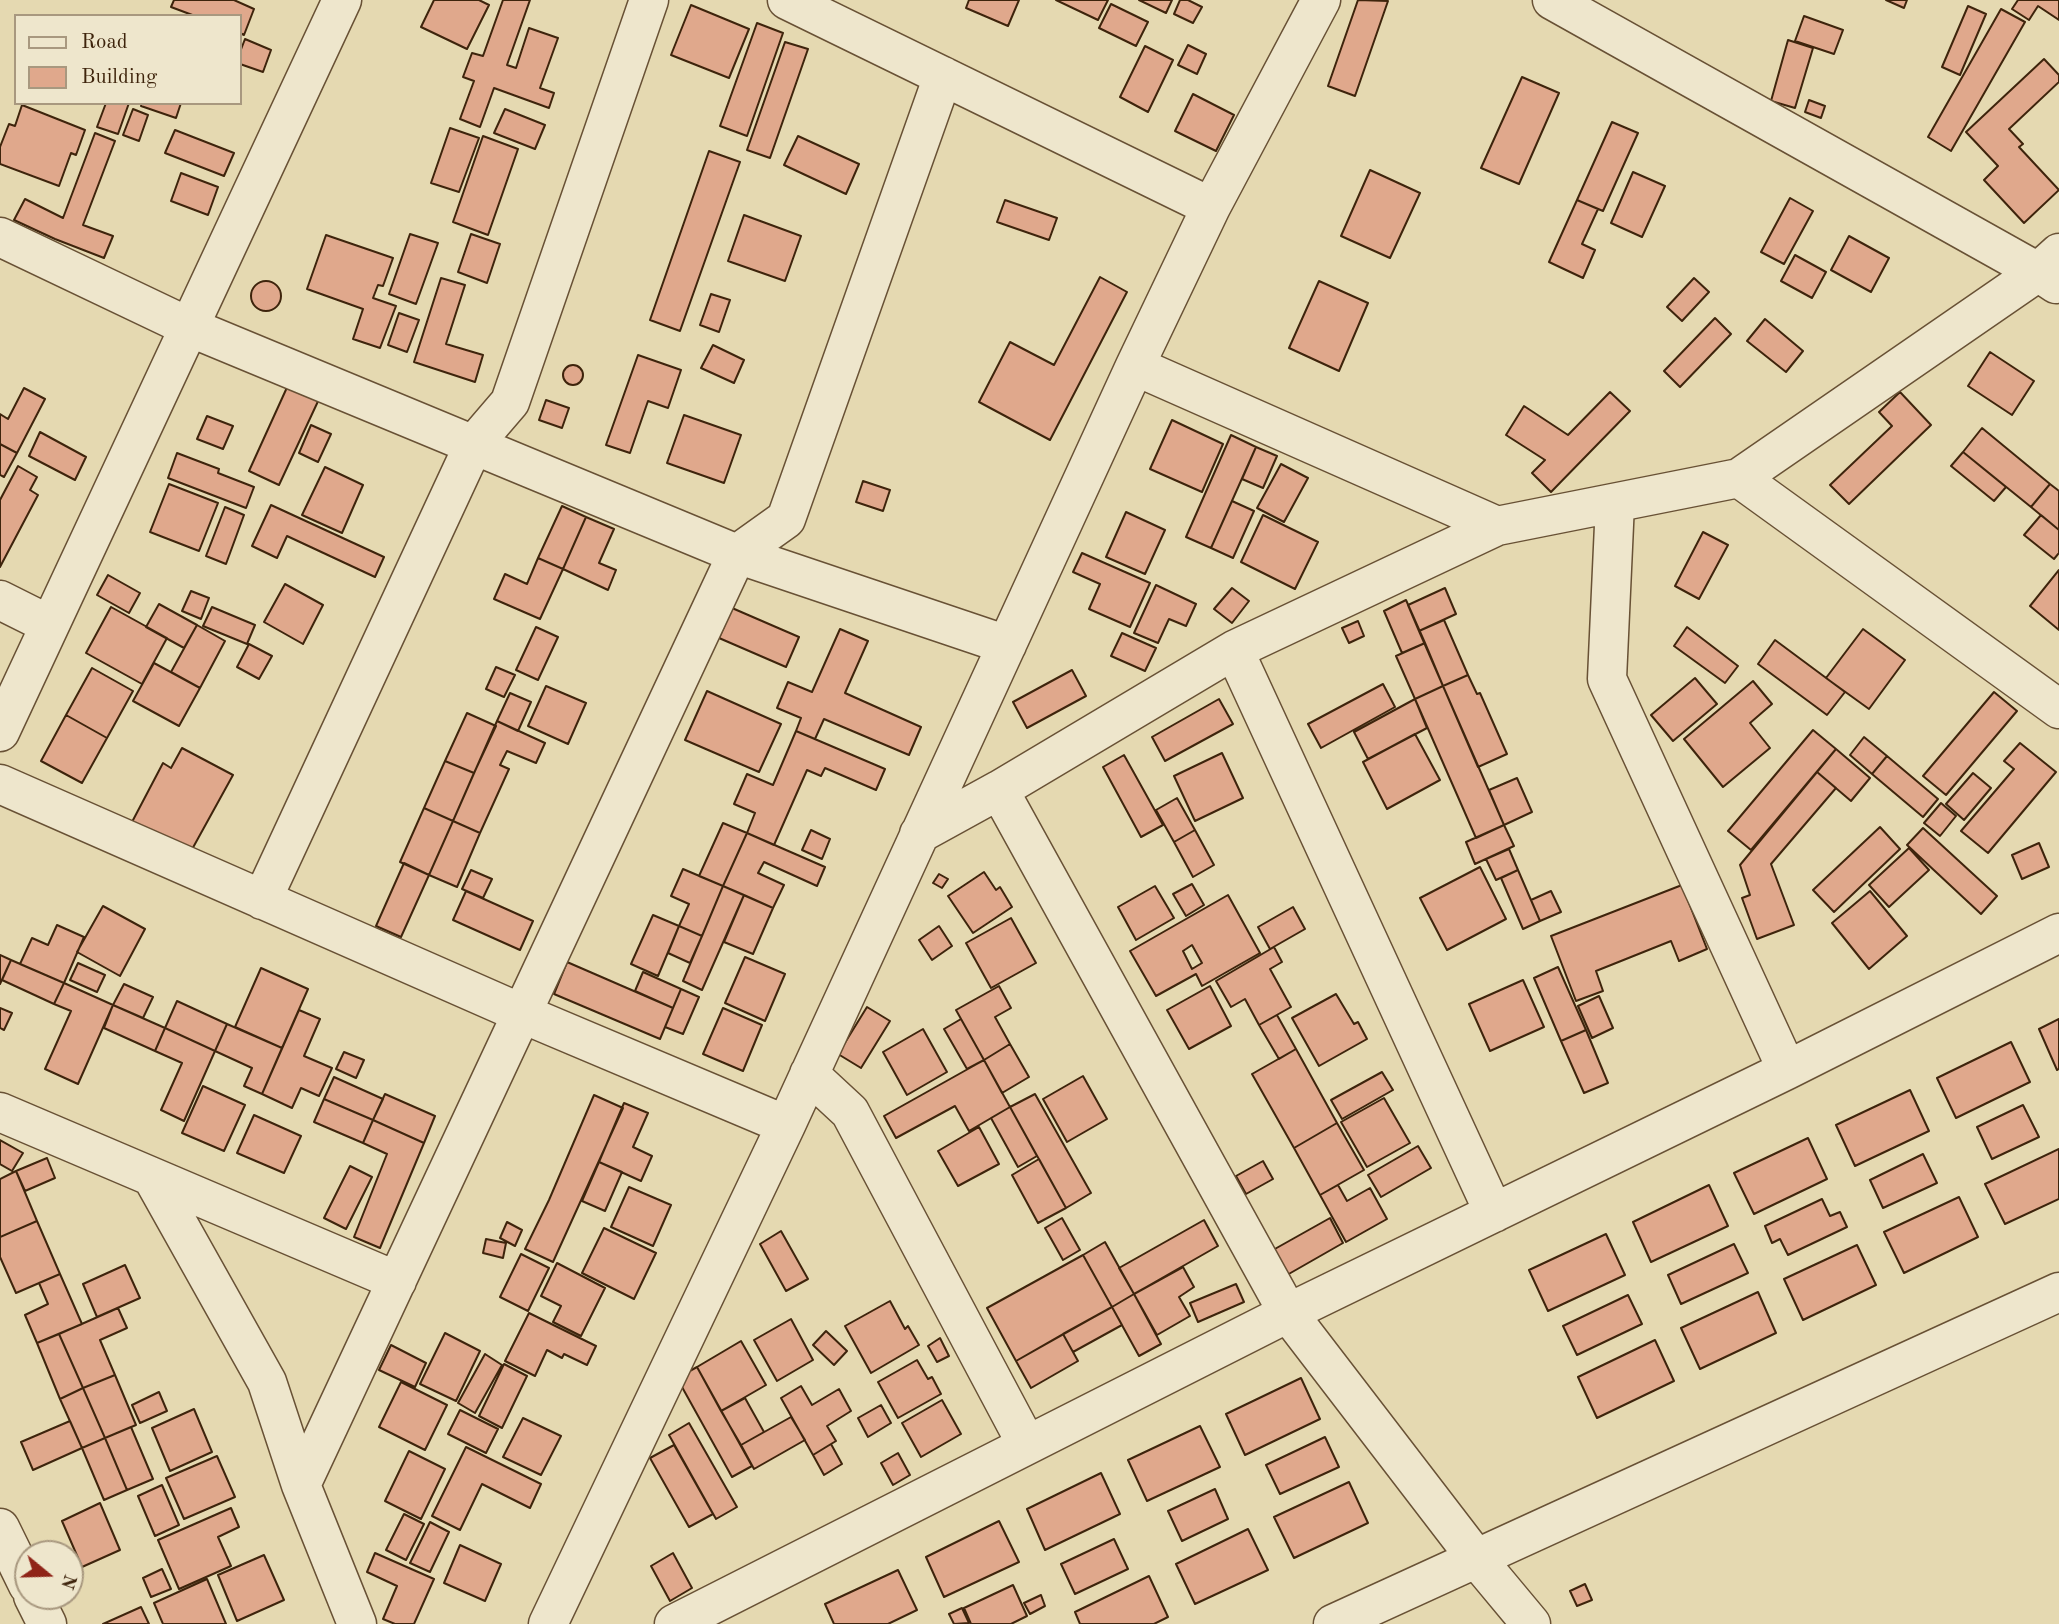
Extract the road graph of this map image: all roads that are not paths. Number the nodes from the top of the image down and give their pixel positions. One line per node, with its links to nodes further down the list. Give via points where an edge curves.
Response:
1 (342, 0): 10 (street)
2 (649, 0): 12 (street, via 510,402)
3 (787, 0): 6 (street)
4 (1321, 0): 7 (street)
5 (1552, 0): 9 (street)
6 (943, 76): 7 (street); 16 (street, via 786,519)
7 (1211, 206): 11 (street)
8 (0, 237): 10 (street)
9 (2052, 271): 13 (street)
10 (190, 327): 12 (street); 18 (street)
11 (1135, 366): 15 (street); 19 (street)
12 (474, 444): 16 (street); 26 (street)
13 (1739, 478): 14 (street); 21 (street)
14 (1615, 503): 15 (street); 29 (street, via 1607,679)
15 (1497, 526): 20 (street)
16 (737, 554): 19 (street); 28 (street)
17 (0, 600): 18 (street)
18 (50, 625): 22 (street)
19 (1007, 645): 25 (street)
20 (1234, 650): 24 (street); 34 (street)
21 (2059, 709)
22 (0, 732)
23 (0, 784): 26 (street)
24 (999, 790): 25 (street); 37 (street)
25 (919, 834): 30 (street)
26 (262, 900): 28 (street)
27 (2059, 933): 29 (street)
28 (523, 1014): 32 (street); 35 (street)
29 (1787, 1070): 34 (street)
30 (809, 1074): 32 (street); 38 (street, via 850,1112)
31 (0, 1112): 33 (street)
32 (786, 1125): 44 (street)
33 (152, 1177): 35 (street); 39 (street, via 267,1382)
34 (1494, 1213): 37 (street)
35 (397, 1281): 39 (street)
36 (2059, 1292): 42 (street)
37 (1288, 1313): 38 (street); 42 (street)
38 (1027, 1445): 45 (street)
39 (301, 1486): 43 (street)
40 (0, 1528): 41 (street)
41 (14, 1556)
42 (1476, 1558): 46 (street); 47 (street)
43 (357, 1624)
44 (548, 1624)
45 (674, 1624)
46 (1333, 1624)
47 (1531, 1624)

